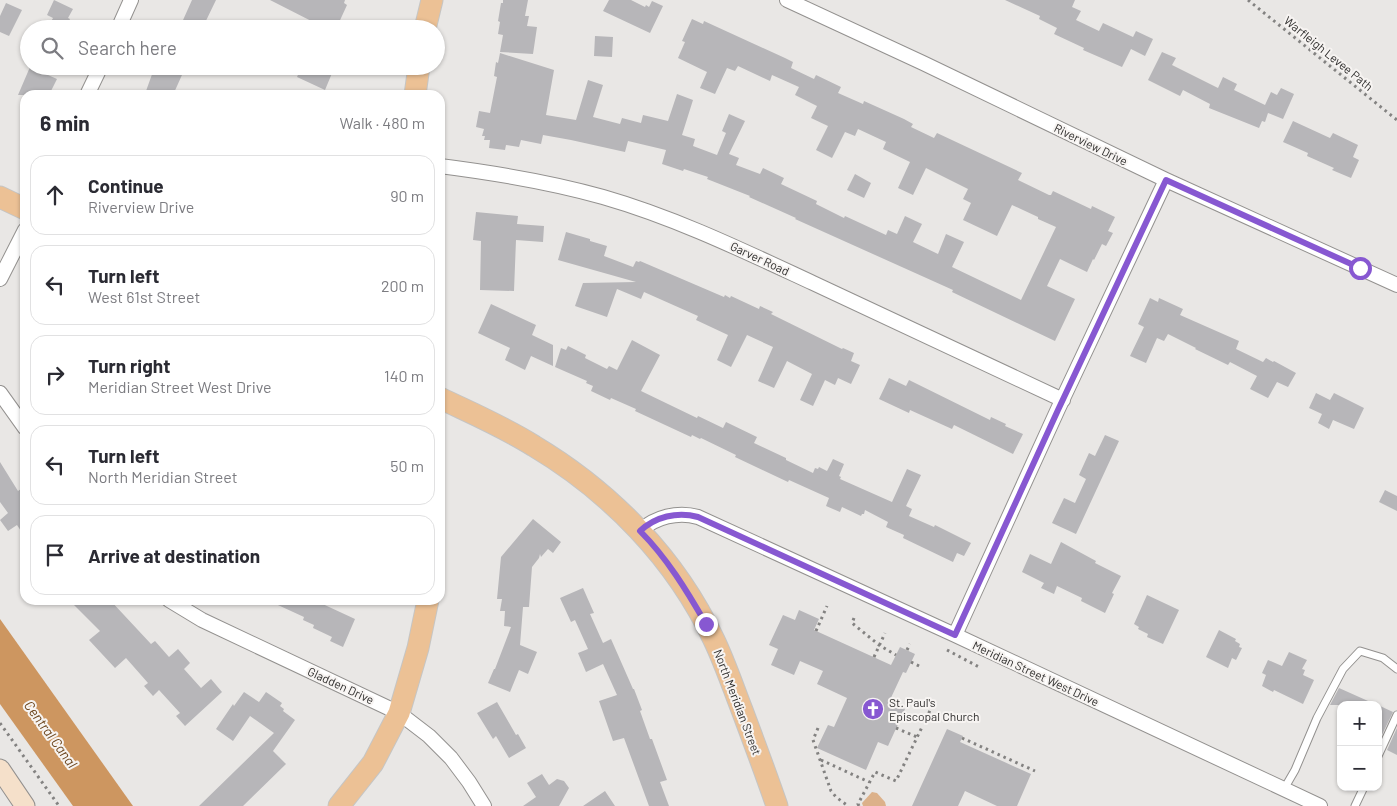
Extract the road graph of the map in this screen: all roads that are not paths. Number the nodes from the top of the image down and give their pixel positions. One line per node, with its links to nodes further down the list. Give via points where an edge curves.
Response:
1 (131, 0): 4 (street)
2 (432, 0): 5 (main road)
3 (787, 0): 11 (street, Riverview Drive)
4 (122, 20)
5 (428, 20)
6 (97, 75): 8 (street)
7 (418, 75): 9 (main road)
8 (89, 90)
9 (416, 90)
10 (445, 167): 19 (street, Garver Road, via 562,186 662,216)
11 (1166, 180): 16 (street, Riverview Drive); 19 (street)
12 (0, 197): 13 (main road)
13 (20, 207)
14 (20, 240): 15 (street)
15 (0, 280)
16 (1397, 285)
17 (0, 393): 20 (street)
18 (445, 400): 21 (main road, North Meridian Street, via 553,457 595,488)
19 (1063, 400): 24 (street)
20 (20, 421)
21 (640, 531): 24 (street, Meridian Street West Drive, via 664,517 684,514 698,517); 35 (main road, North Meridian Street, via 671,568 714,639)
22 (177, 605): 26 (street, Gladden Drive, via 202,620)
23 (427, 605): 26 (main road)
24 (955, 635): 30 (street, Meridian Street West Drive)
25 (1397, 669): 30 (lane, via 1383,658 1360,652 1343,670)
26 (400, 713): 33 (main road, via 373,763); 34 (street, Gladden Drive, via 446,752)
27 (1397, 715): 28 (lane)
28 (1382, 747)
29 (0, 769): 32 (main road)
30 (1284, 789): 36 (street, Meridian Street West Drive)
31 (1362, 791): 37 (lane)
32 (26, 806)
33 (339, 806)
34 (484, 806)
35 (777, 806)
36 (1320, 806)
37 (1355, 806)

